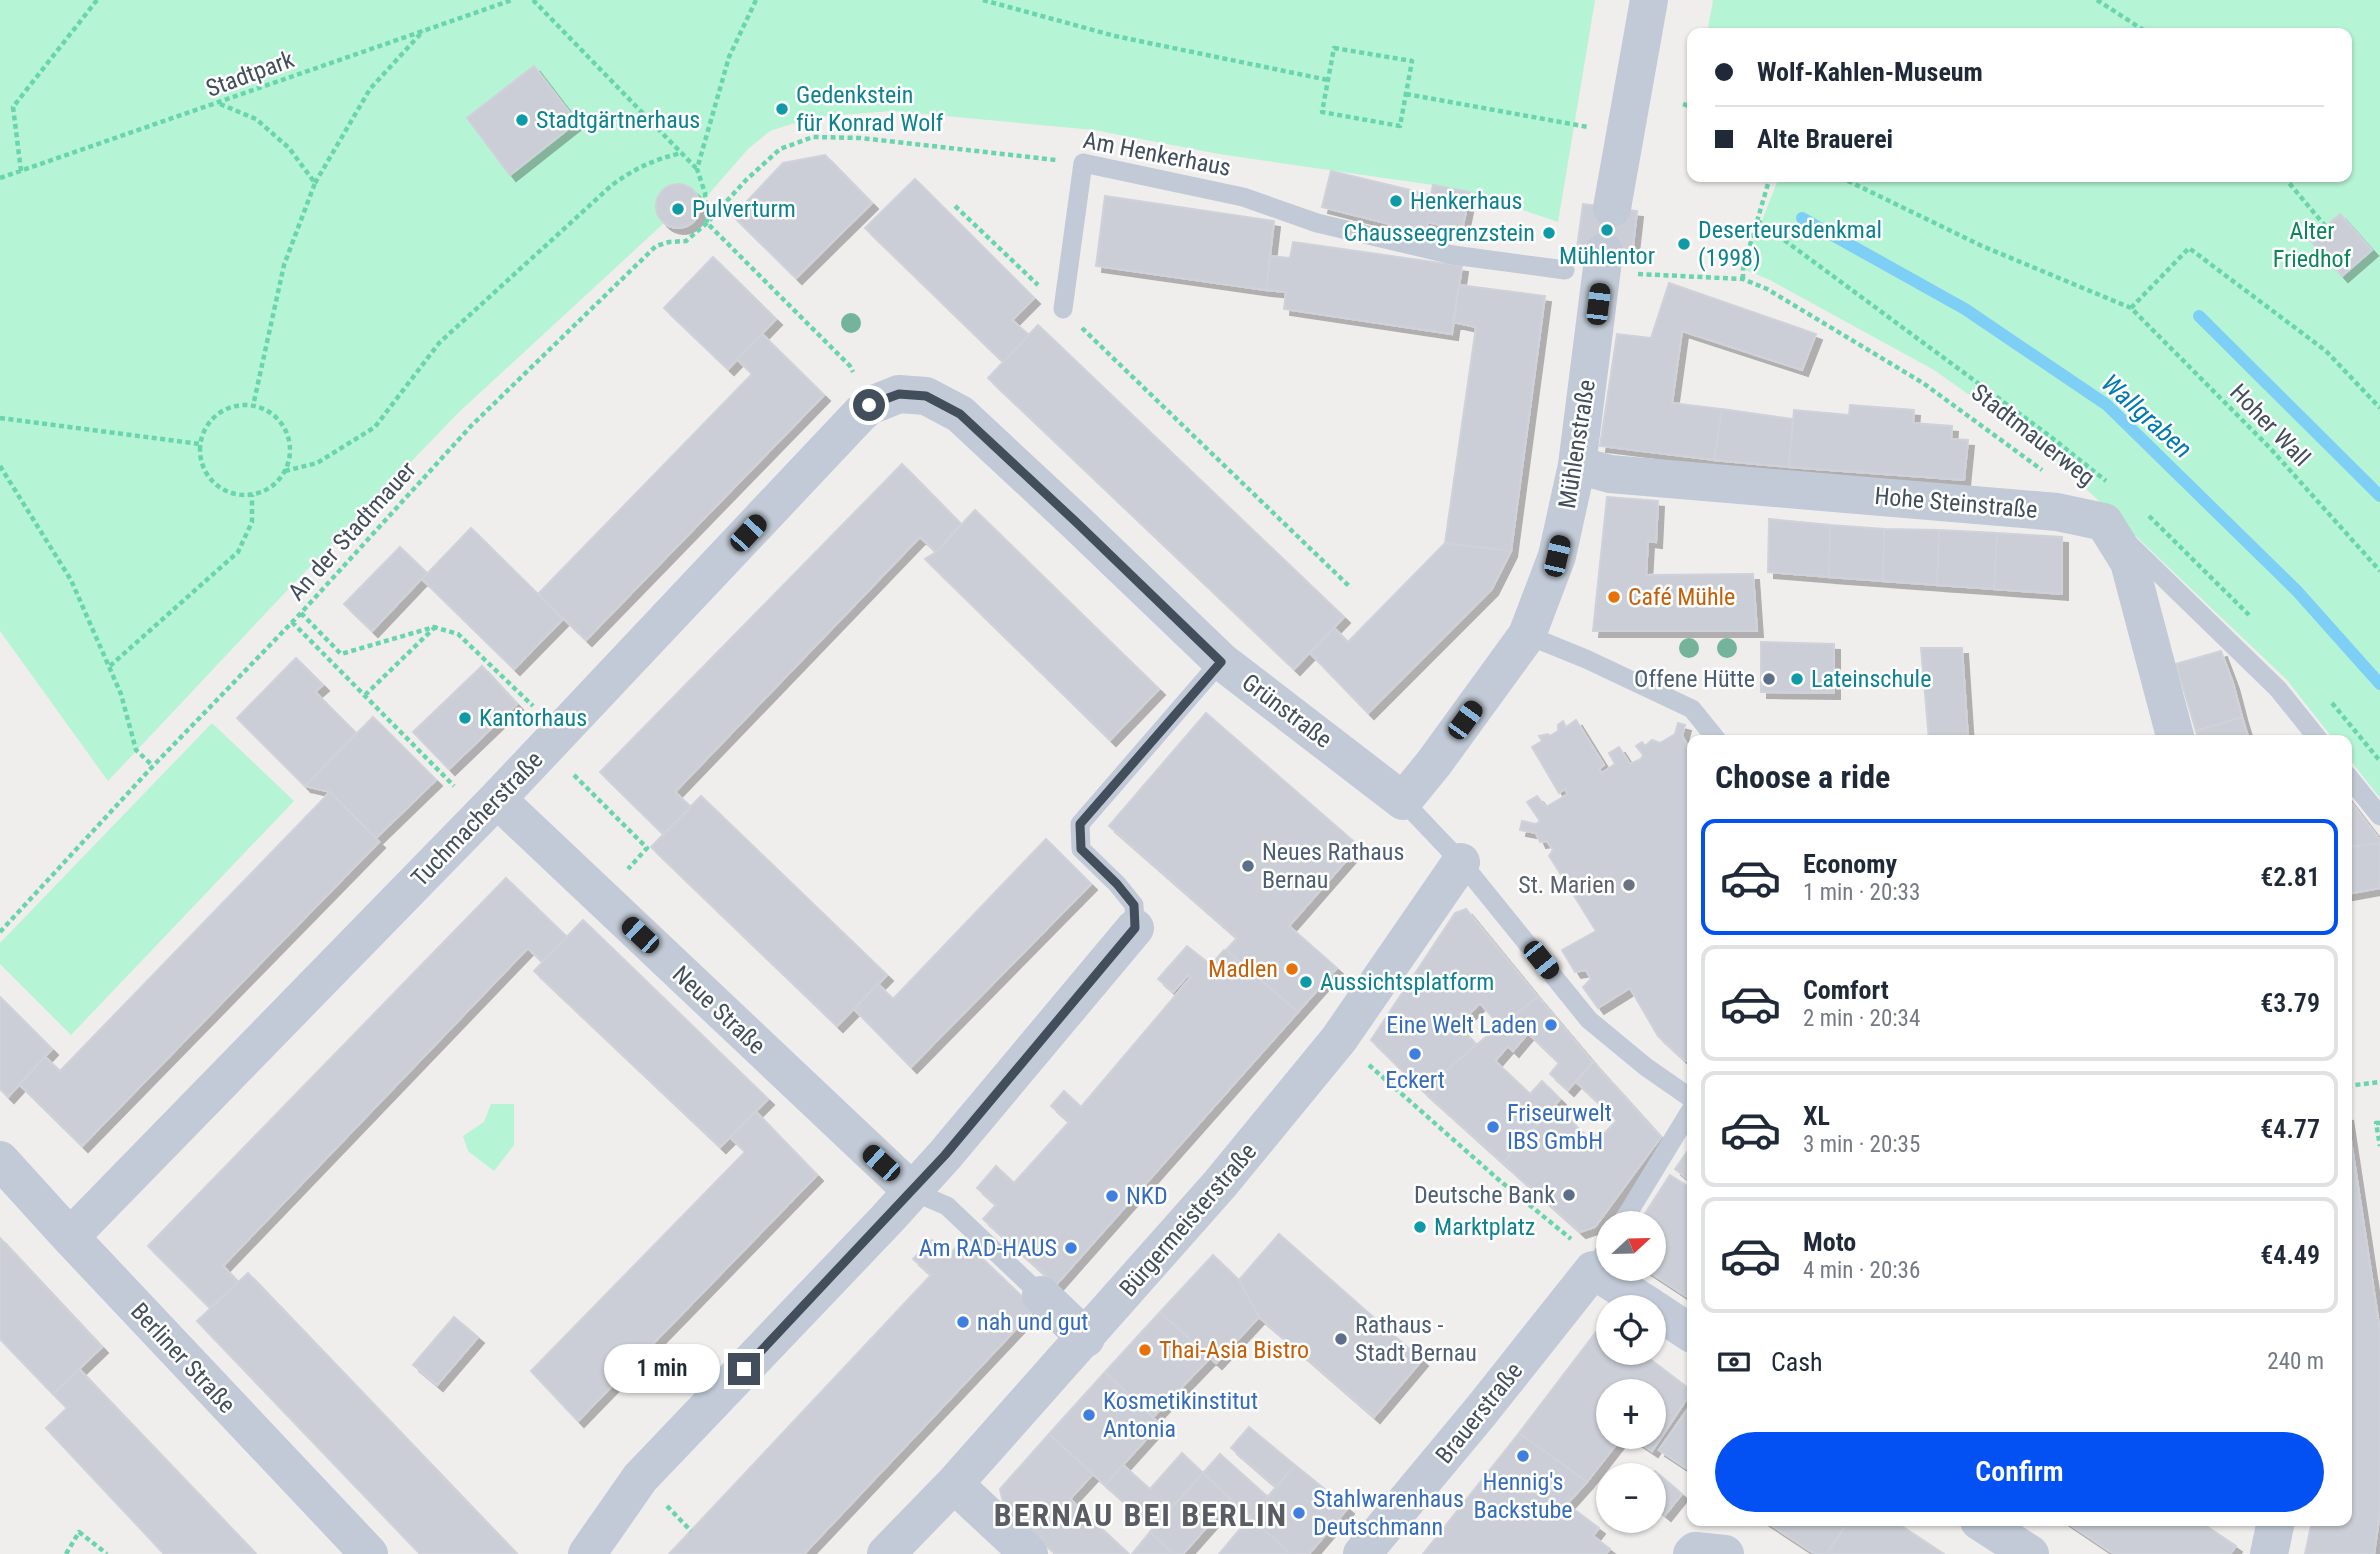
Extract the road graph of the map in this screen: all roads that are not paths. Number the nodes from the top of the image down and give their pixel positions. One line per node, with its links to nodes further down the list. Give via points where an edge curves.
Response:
1 (1649, 0): 2 (street)
2 (1612, 208)
3 (1604, 251): 7 (street, Mühlenstraße)
4 (1565, 270): 5 (lane, Am Henkerhaus, via 1453,255 1317,223 1243,197 1083,163)
5 (1063, 309)
6 (960, 414): 10 (street, Grünstraße); 16 (street, Tuchmacherstraße, via 926,396 899,394 869,405)
7 (1577, 465): 8 (street, Hohe Steinstraße, via 1609,474 2057,512); 9 (street, Mühlenstraße, via 1557,556)
8 (2104, 522): 12 (street, via 2129,562); 13 (lane, via 2278,689)
9 (1527, 635): 11 (lane, via 1692,709); 15 (street, Mühlenstraße)
10 (1221, 662): 15 (street, Grünstraße); 19 (lane, via 1080,824 1081,849 1134,905)
11 (1713, 735)
12 (2175, 735)
13 (2315, 735)
14 (2352, 781): 17 (lane)
15 (1403, 801): 18 (lane)
16 (489, 807): 23 (street, Neue Straße, via 601,898); 25 (street, Tuchmacherstraße)
17 (2380, 816)
18 (1461, 862): 20 (lane, via 1590,1020); 32 (street, Bürgermeisterstraße, via 1339,1039)
19 (1135, 928): 23 (street)
20 (1687, 1096)
21 (1687, 1116): 24 (lane)
22 (0, 1160): 25 (street, Berliner Straße)
23 (912, 1191): 28 (lane, via 947,1206); 38 (street, via 640,1478)
24 (1629, 1211)
25 (70, 1237): 37 (street, Berliner Straße)
26 (1596, 1264): 40 (street, Brauerstraße)
27 (1626, 1281): 29 (street)
28 (1041, 1295): 32 (street)
29 (1640, 1295)
30 (1666, 1317): 31 (street)
31 (1687, 1331)
32 (1087, 1338): 33 (street, Bürgermeisterstraße)
33 (954, 1485): 36 (street); 39 (street, Bürgermeisterstraße)
34 (1987, 1526): 41 (street)
35 (2275, 1526): 42 (street)
36 (1021, 1546)
37 (369, 1554)
38 (587, 1554)
39 (886, 1554)
40 (1362, 1554)
41 (2030, 1554)
42 (2269, 1554)

